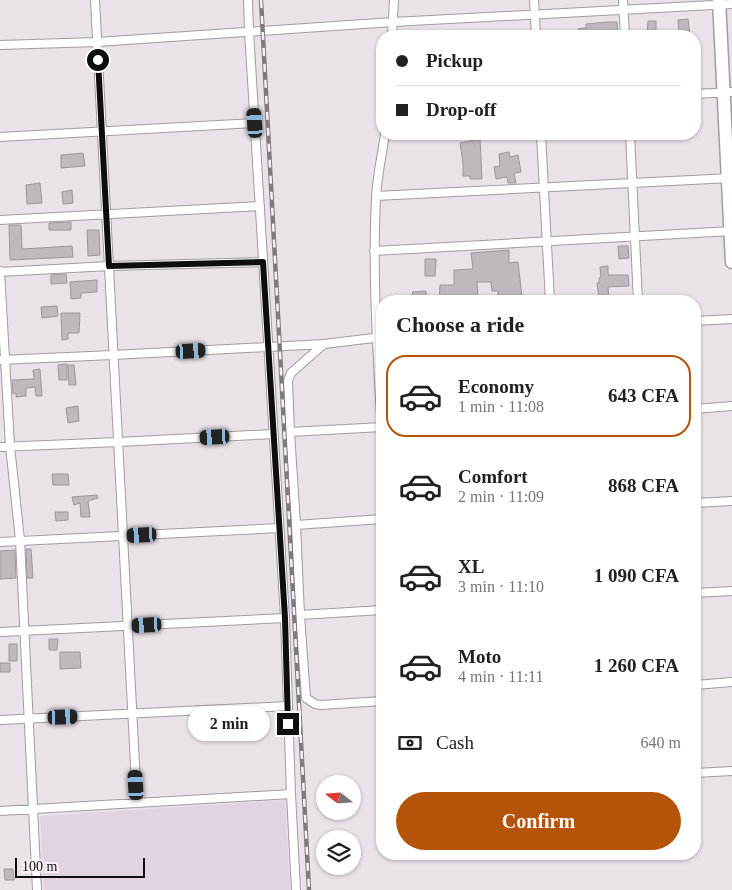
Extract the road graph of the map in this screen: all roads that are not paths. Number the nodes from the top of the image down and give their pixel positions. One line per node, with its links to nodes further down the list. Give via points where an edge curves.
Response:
1 (95, 0): 14 (street)
2 (248, 0): 13 (street)
3 (394, 0): 9 (street)
4 (534, 0): 8 (street)
5 (623, 0): 7 (street)
6 (723, 3): 7 (street); 16 (main road)
7 (624, 10): 8 (street); 12 (street)
8 (535, 15): 9 (street); 11 (street)
9 (393, 22): 10 (street); 13 (street)
10 (392, 30)
11 (536, 30)
12 (625, 30)
13 (249, 31): 14 (street); 18 (street)
14 (97, 42): 15 (street); 19 (street)
15 (0, 45)
16 (728, 93): 17 (street); 24 (main road)
17 (701, 94)
18 (255, 123): 19 (street); 28 (street)
19 (102, 131): 20 (street); 29 (street)
20 (0, 137)
21 (384, 140): 27 (street)
22 (541, 140): 26 (street)
23 (630, 140): 25 (street)
24 (730, 178): 25 (street); 31 (main road)
25 (632, 183): 26 (street); 32 (street)
26 (544, 187): 27 (street); 33 (street)
27 (376, 196): 34 (street)
28 (260, 206): 29 (street); 35 (street)
29 (106, 214): 30 (street); 37 (street)
30 (0, 220)
31 (731, 231): 32 (street); 36 (main road)
32 (635, 236): 33 (street); 41 (street)
33 (546, 241): 34 (street); 40 (street)
34 (374, 251): 39 (street)
35 (263, 262): 37 (street); 46 (street)
36 (732, 262)
37 (109, 266): 38 (street); 47 (street)
38 (0, 272): 48 (street)
39 (377, 295)
40 (550, 295)
41 (638, 295)
42 (732, 319): 43 (street)
43 (701, 321)
44 (376, 338): 45 (street)
45 (324, 344): 46 (street); 52 (street, via 291,373 288,381)
46 (268, 347): 47 (street); 53 (street)
47 (114, 355): 48 (street); 54 (street)
48 (3, 359): 55 (street)
49 (732, 406): 50 (street)
50 (701, 408)
51 (376, 427): 52 (street)
52 (290, 432): 60 (street)
53 (273, 434): 54 (street); 61 (street)
54 (118, 442): 55 (street); 62 (street)
55 (10, 446): 56 (street); 63 (street)
56 (0, 447)
57 (732, 501): 58 (street)
58 (701, 503)
59 (376, 519): 60 (street)
60 (296, 525): 68 (street)
61 (279, 528): 62 (street); 69 (street)
62 (123, 536): 63 (street); 70 (street)
63 (20, 540): 64 (street); 71 (street)
64 (0, 542)
65 (732, 591): 66 (street)
66 (701, 593)
67 (376, 610): 68 (street)
68 (300, 615): 75 (street, via 306,698 321,705)
69 (285, 618): 70 (street); 76 (street)
70 (128, 626): 71 (street); 77 (street)
71 (25, 630): 72 (street); 78 (street)
72 (0, 632)
73 (732, 682): 74 (street)
74 (701, 684)
75 (376, 702)
76 (288, 706): 77 (street); 82 (street)
77 (132, 714): 78 (street); 83 (street)
78 (29, 718): 79 (street); 84 (street)
79 (0, 720)
80 (732, 771): 81 (street)
81 (701, 773)
82 (291, 794): 83 (street); 87 (street)
83 (137, 803): 84 (street)
84 (34, 808): 85 (street); 86 (street)
85 (0, 811)
86 (37, 890)
87 (296, 890)

